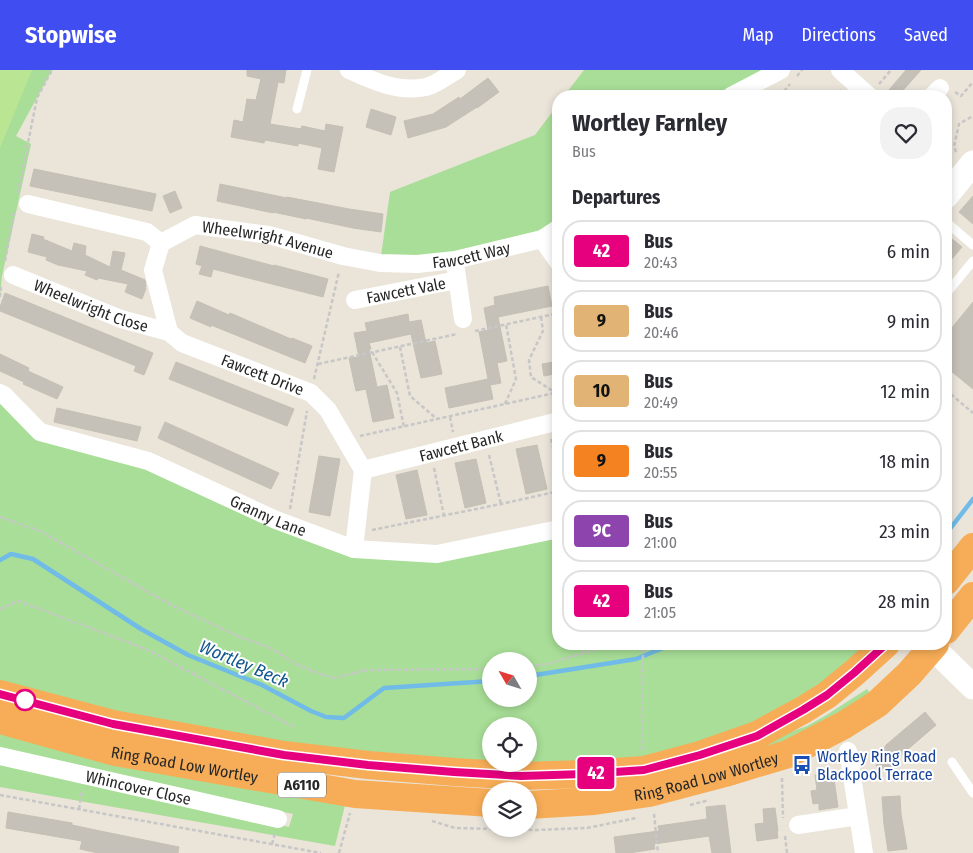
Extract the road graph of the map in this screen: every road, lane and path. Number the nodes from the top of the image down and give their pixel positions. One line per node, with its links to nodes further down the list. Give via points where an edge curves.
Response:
1 (52, 70): 15 (path, via 37,98)
2 (308, 70): 11 (lane)
3 (350, 70): 4 (street, via 387,86 411,88 427,87)
4 (457, 70)
5 (781, 70): 8 (street)
6 (840, 70): 9 (street)
7 (973, 82): 10 (path, via 961,96)
8 (743, 90)
9 (863, 90)
10 (952, 91)
11 (298, 109)
12 (973, 116): 13 (path, via 960,124 954,146)
13 (968, 169): 14 (street)
14 (952, 189)
15 (20, 205): 19 (street, via 147,232); 26 (path)
16 (952, 227): 20 (lane)
17 (552, 233): 18 (street, Fawcett Way)
18 (542, 239): 21 (street); 23 (street, Fawcett Way)
19 (161, 243): 22 (street, Wheelwright Avenue, via 195,225 269,235); 35 (street, via 153,270)
20 (973, 246)
21 (552, 253)
22 (343, 256): 25 (street, Wheelwright Avenue); 38 (path)
23 (455, 260): 25 (street, Fawcett Way); 27 (street, Fawcett Vale)
24 (973, 261): 28 (lane)
25 (380, 263)
26 (6, 275): 29 (path); 35 (street, Wheelwright Close, via 121,319)
27 (456, 280): 30 (street, Fawcett Vale); 34 (street, Fawcett Vale)
28 (952, 287)
29 (0, 297)
30 (356, 300)
31 (552, 315): 32 (path)
32 (541, 317): 33 (path); 39 (path, via 543,331 529,360 531,377)
33 (506, 324): 34 (path); 44 (path, via 516,379)
34 (467, 328): 36 (path)
35 (169, 332): 41 (street, Fawcett Drive, via 182,343)
36 (400, 346): 37 (path); 46 (path, via 410,396)
37 (372, 352): 38 (path); 48 (path, via 397,393)
38 (318, 364): 41 (path)
39 (552, 389)
40 (0, 393): 57 (street, Granny Lane, via 40,432 148,461)
41 (310, 394): 49 (street, Fawcett Drive, via 328,410); 57 (path)
42 (552, 394): 44 (path)
43 (952, 395): 45 (path)
44 (505, 404): 46 (path)
45 (973, 412)
46 (437, 419): 48 (path)
47 (552, 423): 50 (street, Fawcett Bank)
48 (404, 427): 49 (path)
49 (345, 440): 52 (street, Fawcett Drive)
50 (485, 440): 51 (street, Fawcett Bank); 54 (path)
51 (430, 453): 52 (street, Fawcett Bank); 55 (path)
52 (363, 470): 59 (street)
53 (552, 493): 54 (path)
54 (501, 504): 55 (path)
55 (444, 516): 59 (path)
56 (0, 517): 70 (path, via 40,531 175,607 269,647 320,674 334,678 366,670)
57 (288, 524): 59 (street, Granny Lane)
58 (552, 530): 59 (street, Granny Lane, via 437,554)
59 (355, 541)
60 (973, 547): 61 (highway)
61 (952, 573)
62 (0, 609): 75 (path, via 19,601 148,650)
63 (952, 640): 72 (street)
64 (593, 650): 69 (path)
65 (643, 650): 80 (path)
66 (879, 650): 71 (highway, Ring Road Low Wortley / A6110)
67 (906, 650): 71 (highway, A6110)
68 (928, 650): 80 (highway, Ring Road Low Wortley / A6110, via 909,674 877,704 788,754)
69 (538, 665)
70 (482, 669)
71 (854, 673): 80 (highway, Ring Road Low Wortley / A6110, via 803,710 757,736 700,755)
72 (973, 687)
73 (0, 694): 80 (highway, Ring Road Low Wortley / A6110, via 113,724 293,756 521,776 585,774)
74 (0, 720): 82 (highway, Ring Road Low Wortley / A6110, via 115,752)
75 (296, 728)
76 (848, 751): 87 (street)
77 (0, 756): 88 (street, Whincover Close)
78 (952, 762): 81 (lane)
79 (782, 774): 86 (path)
80 (646, 793): 85 (highway, Ring Road Low Wortley / A6110, via 594,801); 89 (path, via 586,828 455,828); 93 (path, via 654,814)
81 (973, 793)
82 (355, 794): 84 (highway, Ring Road Low Wortley / A6110); 92 (path)
83 (0, 795): 91 (path)
84 (482, 802)
85 (537, 804)
86 (783, 814)
87 (858, 816): 90 (street); 94 (street)
88 (278, 819)
89 (426, 820)
90 (798, 825)
91 (321, 853)
92 (340, 853)
93 (658, 853)
94 (864, 853)

